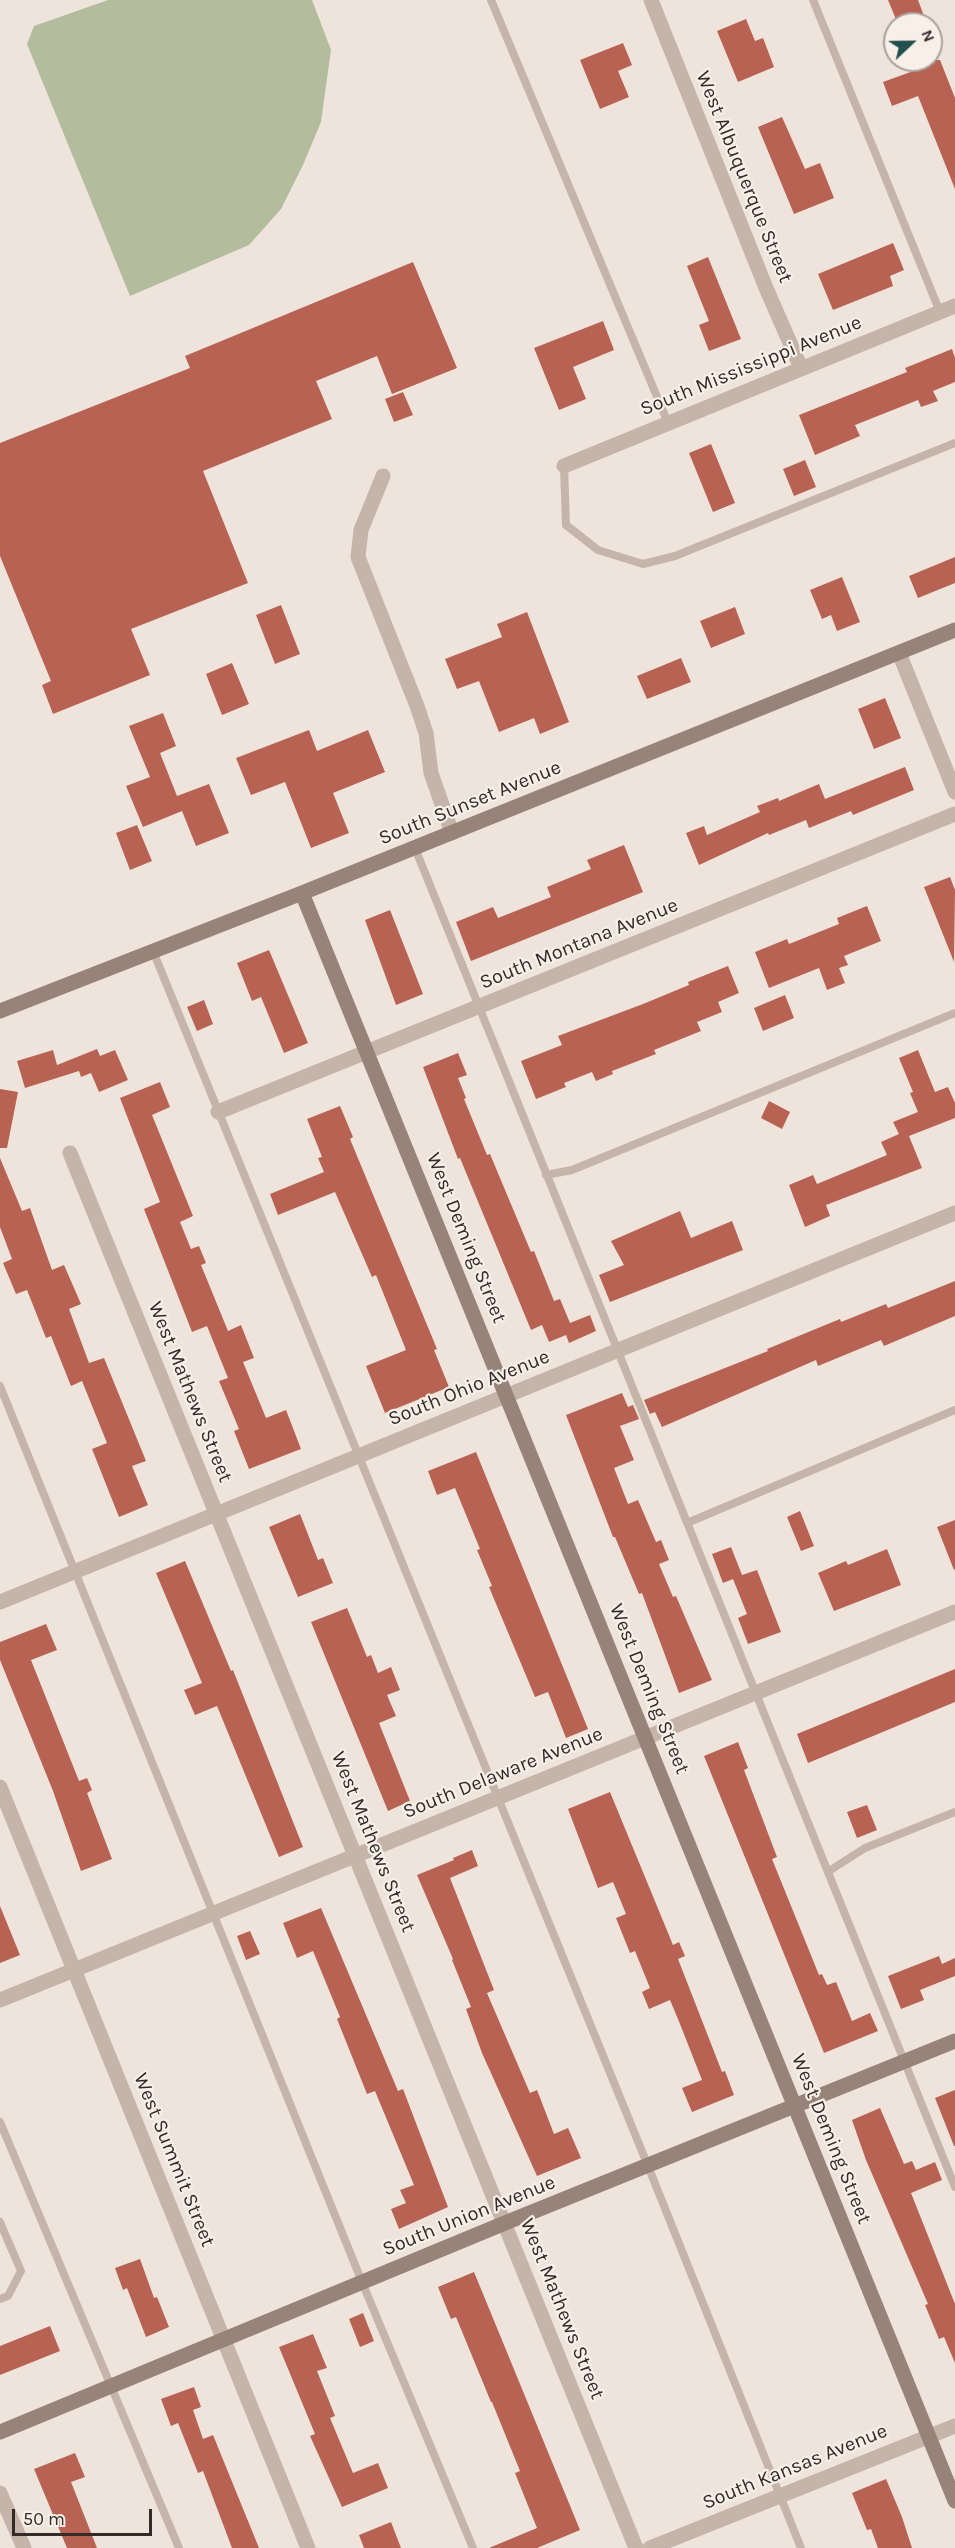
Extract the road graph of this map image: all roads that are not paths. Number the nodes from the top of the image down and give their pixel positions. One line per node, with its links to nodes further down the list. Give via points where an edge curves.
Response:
1 (491, 0): 7 (lane)
2 (651, 0): 6 (street, West Albuquerque Street)
3 (813, 0): 5 (lane)
4 (955, 306): 5 (street, South Mississippi Avenue)
5 (940, 312): 6 (street, South Mississippi Avenue)
6 (801, 368): 7 (street, South Mississippi Avenue)
7 (668, 423): 9 (street, South Mississippi Avenue)
8 (955, 443): 9 (lane, via 675,556 643,564 598,550 566,525)
9 (564, 466)
10 (383, 476): 15 (street, via 361,530 358,557 417,706 426,733 431,773)
11 (955, 630): 12 (main road, South Sunset Avenue)
12 (899, 653): 13 (street); 15 (main road, South Sunset Avenue)
13 (955, 792)
14 (955, 814): 19 (street, South Montana Avenue)
15 (452, 833): 16 (main road, South Sunset Avenue)
16 (415, 848): 17 (main road, South Sunset Avenue); 19 (lane)
17 (302, 893): 18 (main road, South Sunset Avenue); 22 (main road, West Deming Street)
18 (153, 951): 20 (main road, South Sunset Avenue); 23 (lane)
19 (479, 1008): 22 (street, South Montana Avenue); 25 (lane)
20 (0, 1011)
21 (955, 1013): 25 (lane, via 572,1170)
22 (367, 1053): 23 (street, South Montana Avenue); 29 (main road, West Deming Street)
23 (218, 1112): 31 (lane)
24 (70, 1153): 32 (street, West Mathews Street)
25 (546, 1175): 27 (lane)
26 (955, 1213): 27 (street, South Ohio Avenue)
27 (616, 1351): 29 (street, South Ohio Avenue); 33 (lane)
28 (0, 1386): 34 (lane)
29 (507, 1395): 31 (street, South Ohio Avenue); 38 (main road, West Deming Street)
30 (955, 1410): 33 (lane)
31 (357, 1456): 32 (street, South Ohio Avenue); 40 (lane)
32 (217, 1513): 34 (street, South Ohio Avenue); 42 (street, West Mathews Street)
33 (687, 1523): 37 (lane)
34 (74, 1571): 35 (street, South Ohio Avenue); 44 (lane)
35 (0, 1602)
36 (955, 1612): 37 (street, South Delaware Avenue)
37 (756, 1692): 38 (street, South Delaware Avenue); 43 (lane)
38 (646, 1737): 40 (street, South Delaware Avenue); 49 (main road, West Deming Street)
39 (0, 1787): 45 (street, West Summit Street)
40 (498, 1798): 42 (street, South Delaware Avenue); 51 (lane)
41 (955, 1812): 43 (lane, via 865,1848)
42 (357, 1857): 44 (street, South Delaware Avenue); 54 (street, West Mathews Street)
43 (829, 1871): 48 (lane)
44 (215, 1914): 45 (street, South Delaware Avenue); 55 (lane)
45 (75, 1970): 46 (street, South Delaware Avenue); 57 (street, West Summit Street)
46 (0, 2000)
47 (955, 2041): 48 (main road, South Union Avenue)
48 (905, 2061): 49 (main road, South Union Avenue); 52 (lane)
49 (795, 2106): 51 (main road, South Union Avenue); 61 (main road, West Deming Street)
50 (0, 2122): 58 (lane)
51 (648, 2166): 54 (main road, South Union Avenue); 63 (lane)
52 (955, 2187)
53 (0, 2222): 56 (lane, via 21,2271 8,2296)
54 (505, 2223): 55 (main road, South Union Avenue); 69 (street, West Mathews Street)
55 (362, 2282): 57 (main road, South Union Avenue); 68 (lane)
56 (0, 2299)
57 (224, 2339): 58 (main road, South Union Avenue); 67 (street, West Summit Street)
58 (110, 2386): 60 (main road, South Union Avenue); 66 (lane)
59 (955, 2426): 61 (street, South Kansas Avenue)
60 (0, 2432)
61 (928, 2436): 63 (street, South Kansas Avenue); 64 (main road, West Deming Street)
62 (0, 2493): 65 (street)
63 (780, 2496): 70 (street, South Kansas Avenue); 71 (lane)
64 (955, 2501)
65 (24, 2548)
66 (179, 2548)
67 (308, 2548)
68 (472, 2548)
69 (636, 2548)
70 (650, 2548)
71 (801, 2548)

